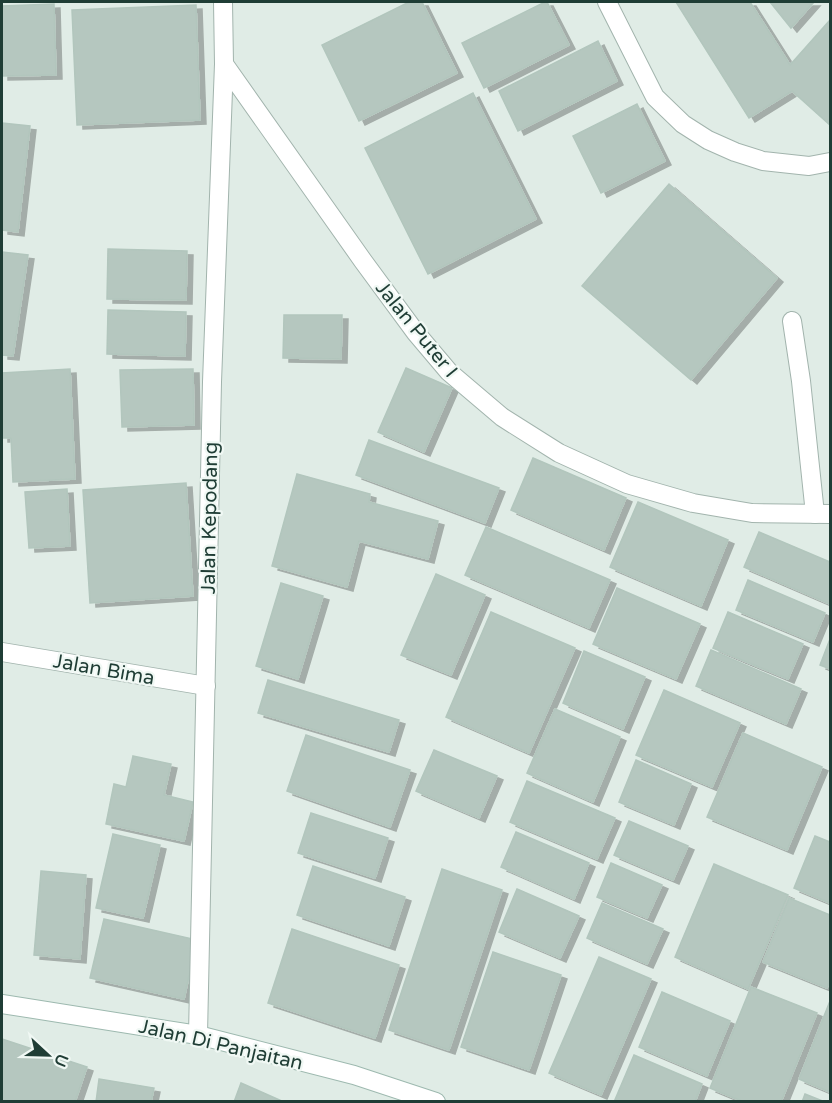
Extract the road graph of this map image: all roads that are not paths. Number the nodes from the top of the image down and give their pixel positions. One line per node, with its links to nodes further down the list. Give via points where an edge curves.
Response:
1 (223, 2): 3 (street, Jalan Kepodang)
2 (607, 2): 4 (street, via 655,97 683,124 735,153 764,161 809,166)
3 (224, 64): 6 (street, Jalan Puter I, via 416,333 448,372 502,417 559,453 627,484 693,503 752,513); 8 (street, Jalan Kepodang)
4 (831, 162)
5 (792, 321): 6 (street)
6 (823, 514)
7 (2, 652): 8 (street, Jalan Bima)
8 (206, 686): 10 (street, Jalan Kepodang)
9 (2, 1004): 10 (street, Jalan Di Panjaitan)
10 (198, 1035): 11 (street, Jalan Di Panjaitan, via 354,1075)
11 (436, 1101)

